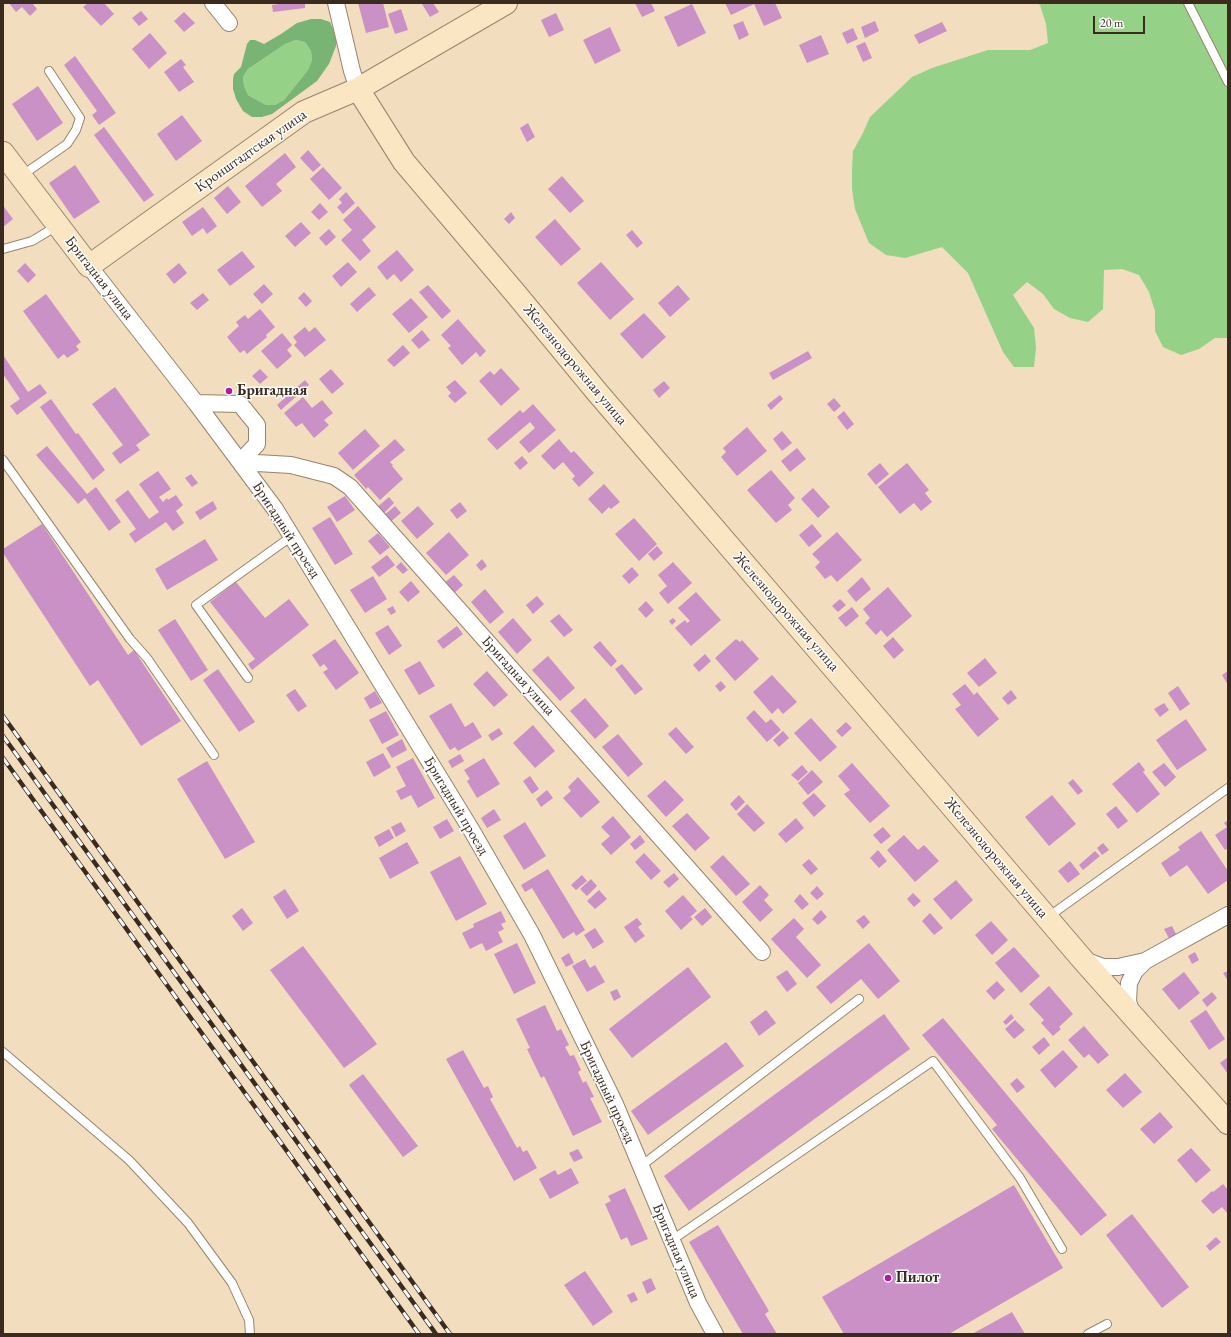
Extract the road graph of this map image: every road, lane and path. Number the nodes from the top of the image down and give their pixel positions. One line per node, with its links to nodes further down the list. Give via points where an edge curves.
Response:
1 (213, 3): 5 (street)
2 (336, 3): 8 (street)
3 (506, 3): 8 (street, Кронштадтская улица)
4 (1188, 3): 7 (lane)
5 (229, 23)
6 (49, 71): 10 (lane, via 80,118 67,144)
7 (1228, 82)
8 (358, 89): 13 (street, Кронштадтская улица, via 304,112); 22 (street, Железнодорожная улица, via 404,162)
9 (3, 153): 10 (street, Бригадная улица)
10 (20, 176): 11 (street, Бригадная улица)
11 (58, 225): 12 (lane, via 32,241); 13 (street, Бригадная улица)
12 (3, 249)
13 (89, 266): 14 (street, Бригадная улица)
14 (196, 402): 16 (street, Бригадная улица); 16 (street, via 240,404 257,425 257,444)
15 (3, 460): 19 (lane)
16 (240, 462): 17 (street, Бригадный проезд); 23 (street, Бригадная улица, via 291,465 334,476 350,486)
17 (292, 536): 18 (lane, via 196,605); 30 (street, Бригадный проезд, via 472,831 532,935 615,1104)
18 (248, 678)
19 (214, 755)
20 (1228, 788): 22 (lane)
21 (1228, 915): 25 (street)
22 (1047, 918): 24 (street, Железнодорожная улица)
23 (762, 952)
24 (1083, 960): 25 (street, via 1103,967 1118,967); 27 (street, Железнодорожная улица)
25 (1145, 961): 27 (street, via 1135,971 1129,983 1128,1001)
26 (859, 999): 30 (lane)
27 (1132, 1017): 29 (street, Железнодорожная улица)
28 (3, 1052): 34 (lane, via 129,1160 188,1223 232,1283 250,1320)
29 (1228, 1123)
30 (641, 1166): 31 (street, Бригадная улица)
31 (672, 1240): 32 (lane, via 933,1061 1020,1178); 35 (street, Бригадная улица, via 698,1303)
32 (1062, 1248)
33 (1107, 1324): 36 (lane)
34 (250, 1334)
35 (715, 1334)
36 (1088, 1334)

